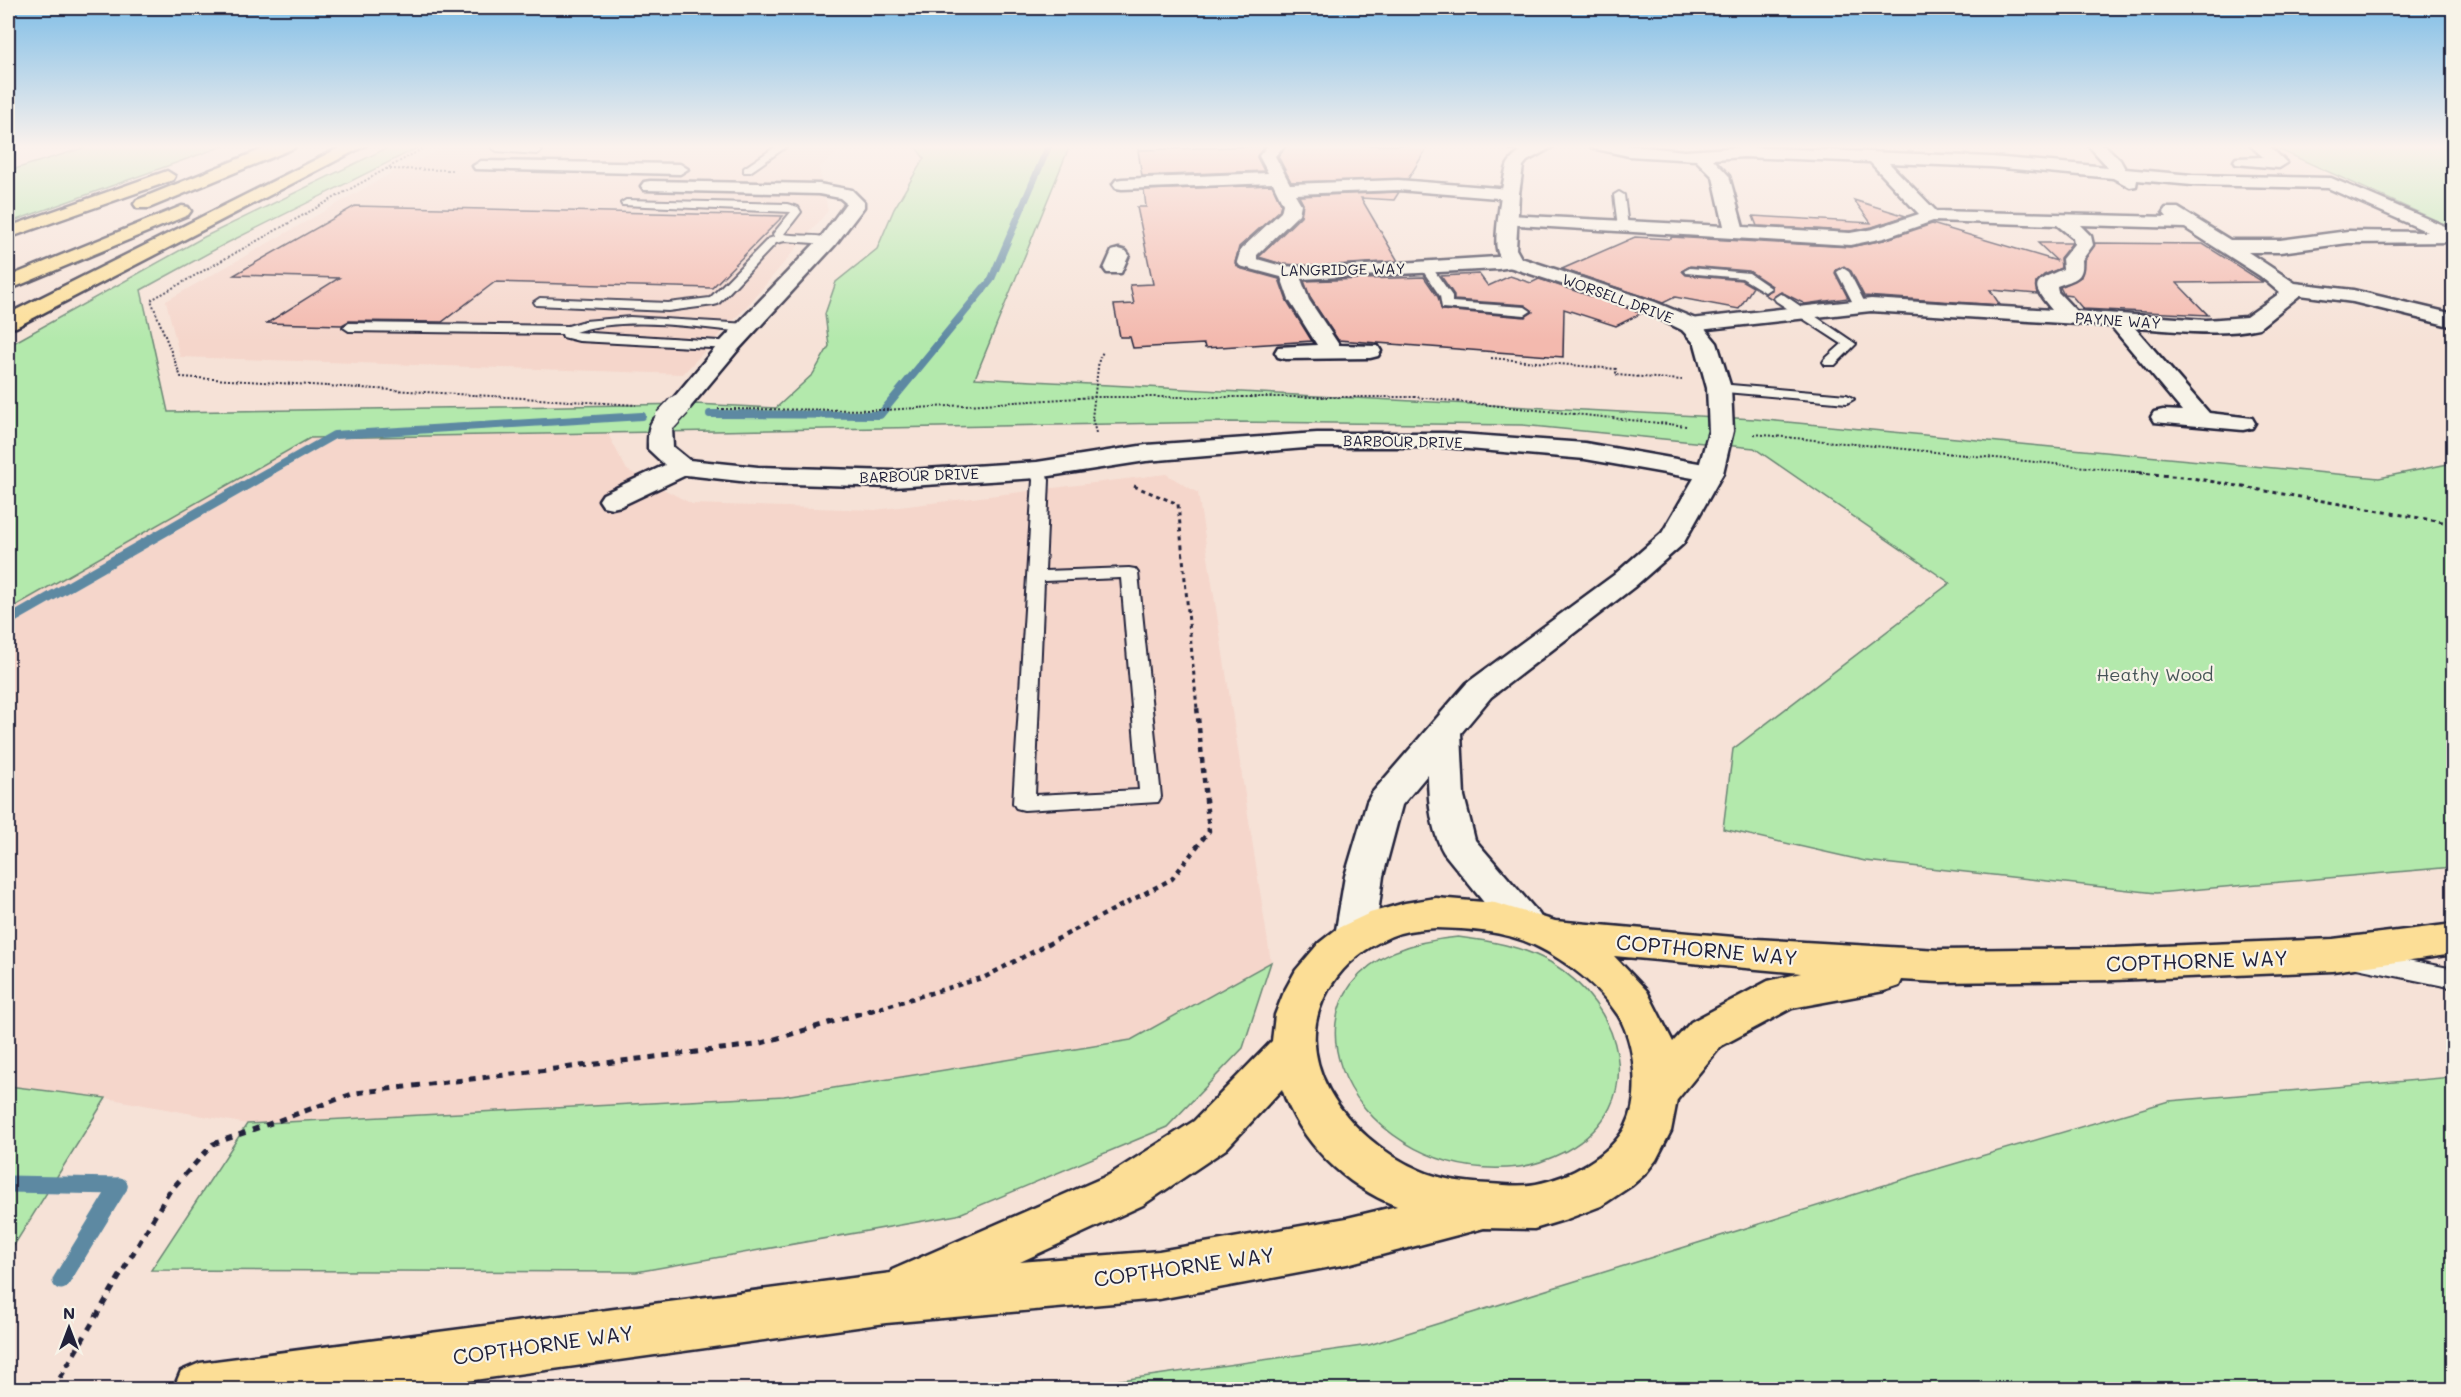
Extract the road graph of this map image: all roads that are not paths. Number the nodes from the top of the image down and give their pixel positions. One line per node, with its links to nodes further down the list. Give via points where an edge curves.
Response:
1 (71, 210): 18 (highway)
2 (185, 210): 29 (highway)
3 (229, 210): 40 (highway)
4 (795, 210): 21 (lane, via 778,234)
5 (852, 210): 22 (street)
6 (1291, 210): 28 (street, LANGRIDGE WAY, via 1248,253 1247,262)
7 (1509, 210): 14 (street)
8 (1621, 210): 17 (lane)
9 (1729, 210): 19 (street)
10 (1925, 210): 13 (street)
11 (2171, 210): 16 (street)
12 (2395, 210): 20 (street)
13 (1931, 216): 15 (street); 19 (street, via 1850,239)
14 (1508, 220): 17 (street); 24 (street, via 1506,249)
15 (2062, 220): 16 (street); 37 (street, via 2082,236 2084,245 2072,259 2073,272 2046,283 2048,293)
16 (2190, 223): 23 (street)
17 (1623, 227): 19 (street)
18 (8, 233)
19 (1735, 233)
20 (2454, 237): 23 (street, via 2349,237 2280,246)
21 (782, 238): 22 (lane); 33 (lane, via 772,241 721,296 704,304 668,307)
22 (828, 241): 43 (street)
23 (2228, 246): 31 (street)
24 (1513, 262): 25 (street, LANGRIDGE WAY); 41 (street, WORSELL DRIVE, via 1648,306)
25 (1427, 268): 28 (street, LANGRIDGE WAY); 35 (lane, via 1446,296 1446,305)
26 (1690, 271): 30 (lane, via 1745,274)
27 (1843, 272): 34 (lane)
28 (1289, 273): 46 (street, via 1299,300)
29 (8, 284)
30 (1766, 288)
31 (2289, 288): 38 (street, PAYNE WAY, via 2290,295 2251,322 2206,326); 39 (street, via 2353,296)
32 (1780, 298): 36 (lane)
33 (540, 302)
34 (1860, 305): 36 (street, PAYNE WAY); 37 (street, PAYNE WAY)
35 (1526, 311)
36 (1801, 311): 41 (street, PAYNE WAY); 49 (lane, via 1850,344)
37 (2069, 317): 38 (street, PAYNE WAY)
38 (2117, 320): 53 (street)
39 (2454, 321)
40 (8, 322)
41 (1690, 325): 50 (street, WORSELL DRIVE, via 1706,343)
42 (349, 327): 44 (lane)
43 (748, 328): 44 (lane, via 609,322); 45 (street)
44 (569, 330): 45 (lane, via 568,334 579,337)
45 (730, 345): 55 (street, via 660,428 661,449)
46 (1331, 350): 47 (street); 48 (street)
47 (1370, 351)
48 (1286, 352)
49 (1830, 362)
50 (1719, 388): 51 (lane); 57 (street, WORSELL DRIVE, via 1721,431)
51 (1846, 399)
52 (2163, 417): 53 (street)
53 (2202, 420): 54 (street)
54 (2243, 423)
55 (682, 467): 56 (street, BARBOUR DRIVE, via 758,476 893,479); 58 (street)
56 (1037, 470): 57 (street, BARBOUR DRIVE, via 1146,453 1317,440 1445,440 1585,451); 59 (lane, via 1041,480)
57 (1710, 473): 60 (street, WORSELL DRIVE, via 1673,538 1624,581 1479,690)
58 (612, 500)
59 (1036, 576): 59 (lane, via 1024,803 1150,797 1129,573)
60 (1444, 731): 61 (street, via 1446,796 1457,844); 62 (street, WORSELL DRIVE, via 1385,802 1364,876)
61 (1537, 929): 62 (highway, via 1480,914 1436,913 1393,920); 65 (highway, COPTHORNE WAY, via 1756,955); 68 (highway, via 1585,955 1617,983 1641,1016 1656,1053)
62 (1355, 936): 67 (highway, via 1328,957 1308,984 1296,1014)
63 (2454, 939): 64 (highway, COPTHORNE WAY)
64 (2333, 955): 65 (highway, COPTHORNE WAY); 66 (lane)
65 (1939, 966): 68 (highway, COPTHORNE WAY, via 1783,993 1706,1034)
66 (2454, 979)
67 (1293, 1048): 69 (highway, via 1301,1084 1319,1119 1348,1151 1386,1178 1421,1194); 70 (highway, COPTHORNE WAY, via 1210,1136 1126,1190)
68 (1658, 1091): 69 (highway, via 1648,1131 1622,1166 1582,1192 1533,1207)
69 (1478, 1208): 70 (highway, COPTHORNE WAY, via 1347,1241 1159,1275)
70 (886, 1298): 71 (highway, COPTHORNE WAY)
71 (200, 1389)

